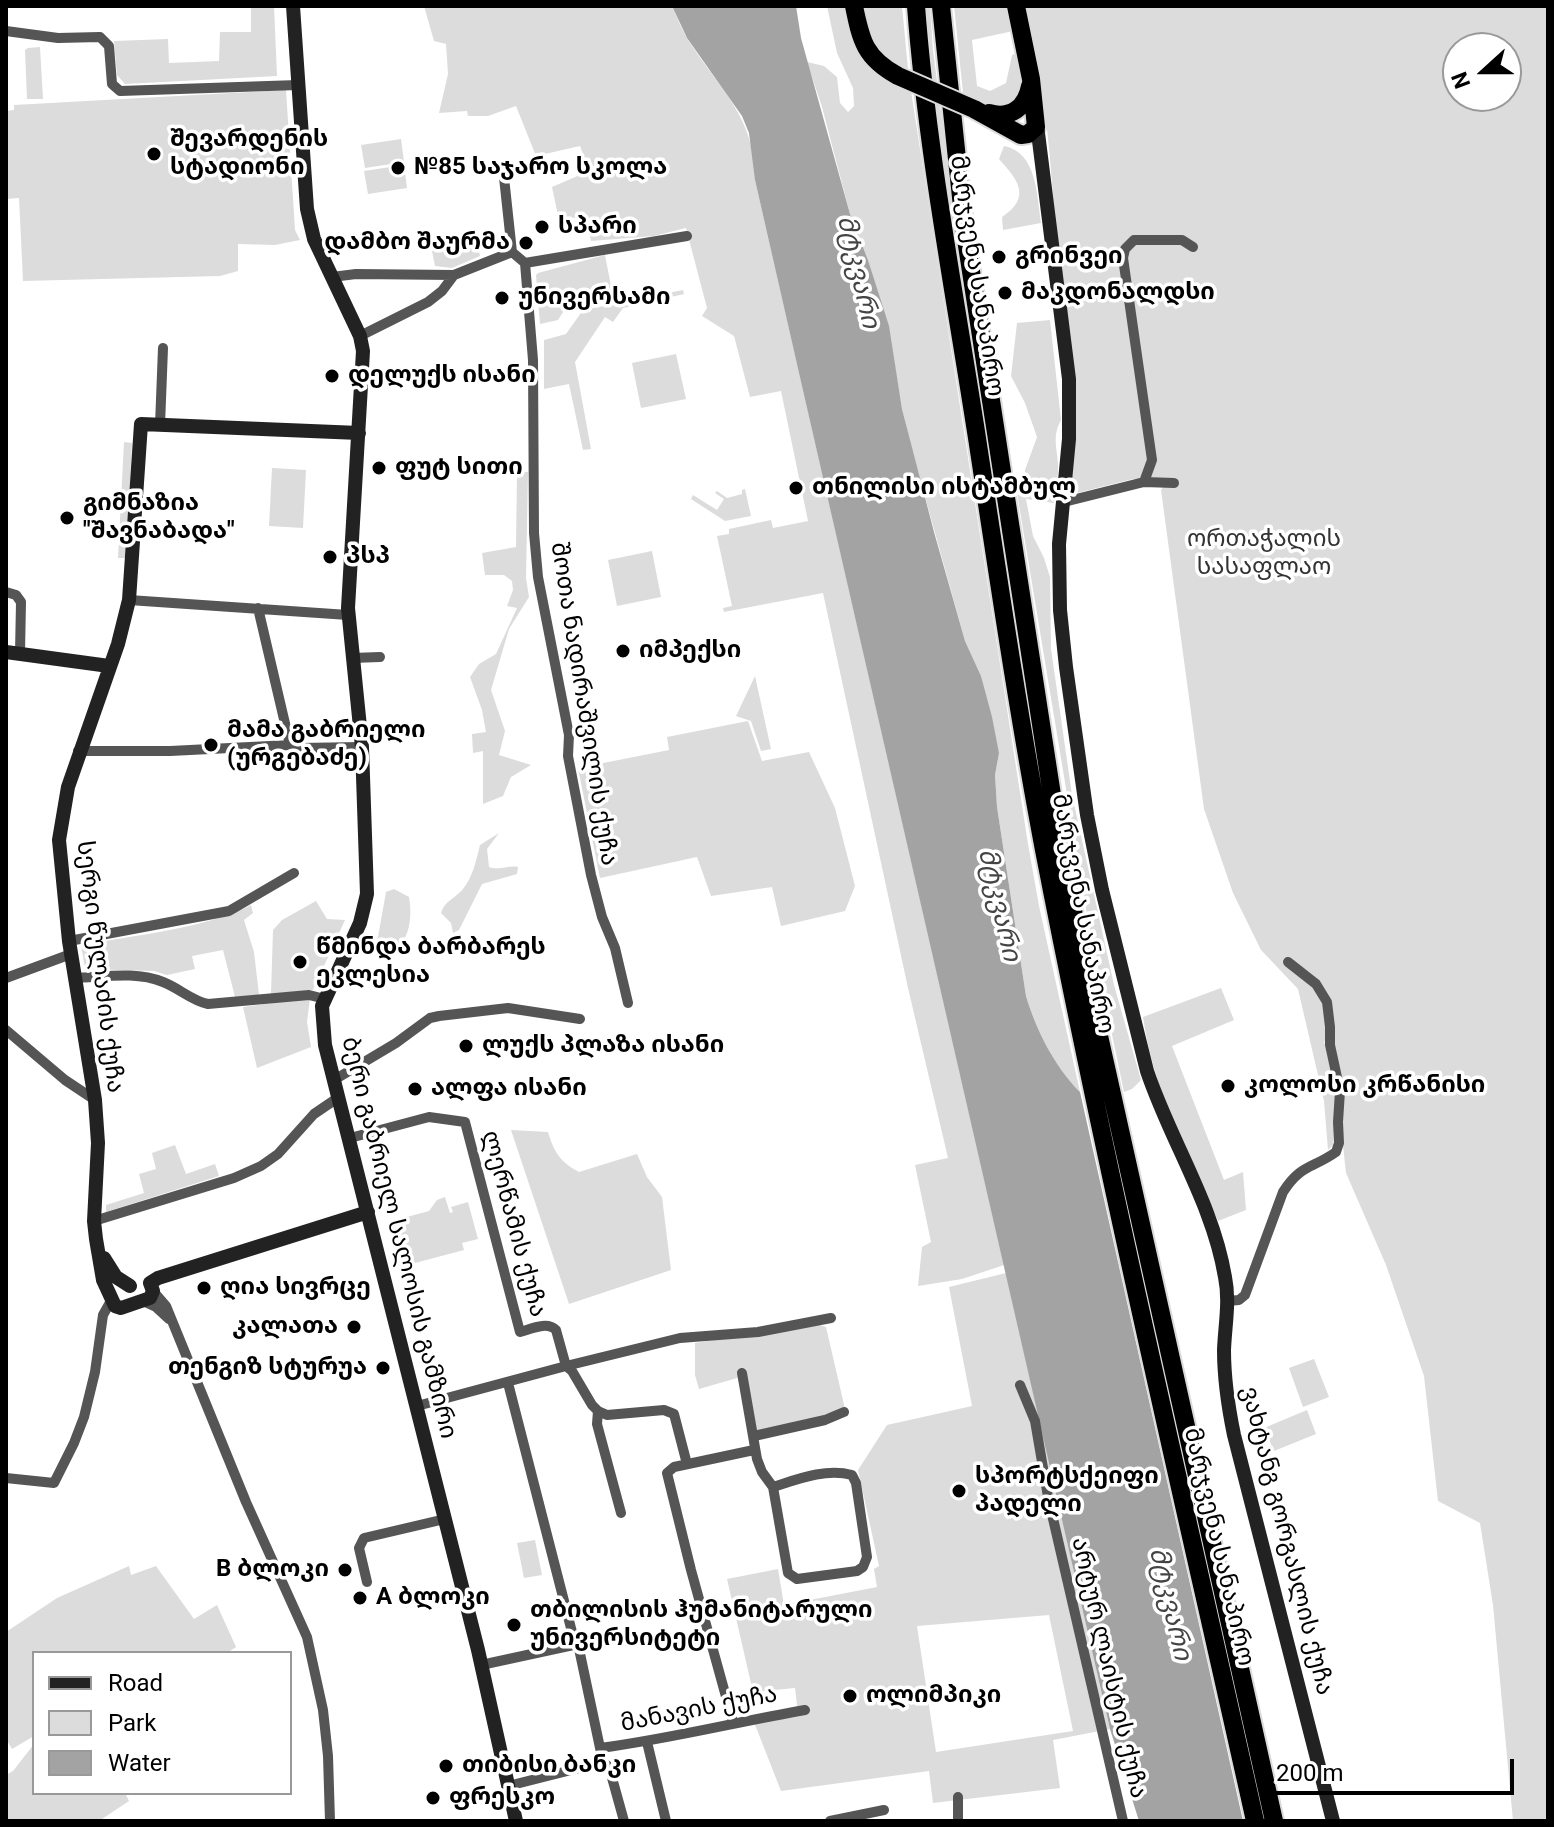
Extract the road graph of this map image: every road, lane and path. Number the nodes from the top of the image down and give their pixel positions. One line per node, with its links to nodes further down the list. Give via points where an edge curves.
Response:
1 (293, 6): 9 (street, ბერი გაბრიელ სალოსის გამზირი)
2 (854, 6): 10 (highway, bridge, via 860,37 877,62 974,109)
3 (916, 6): 89 (highway, მარჯვენა სანაპირო, via 950,264 1044,849)
4 (941, 6): 8 (highway, მარჯვენა სანაპირო)
5 (949, 6): 8 (highway)
6 (1016, 6): 10 (highway, via 1031,79)
7 (6, 31): 9 (street, via 100,37 109,46 112,84 120,91)
8 (944, 47): 90 (highway, მარჯვენა სანაპირო, via 966,242 1058,834)
9 (298, 85): 17 (street, ბერი გაბრიელ სალოსის გამზირი, via 311,232)
10 (1023, 121): 24 (street, ვახტანგ გორგასლის ქუჩა, via 1046,189 1069,379)
11 (503, 168): 14 (street)
12 (687, 236): 15 (street)
13 (1193, 247): 22 (street, via 1182,240 1134,240 1123,258 1152,460)
14 (512, 252): 15 (street); 16 (street)
15 (525, 263): 42 (street, შოთა ნადირაშვილის ქუჩა, via 538,577 591,875)
16 (454, 275): 17 (street); 18 (street, via 428,302)
17 (332, 277): 18 (street, ბერი გაბრიელ სალოსის გამზირი)
18 (360, 336): 21 (street, ბერი გაბრიელ სალოსის გამზირი)
19 (163, 348): 20 (street)
20 (160, 425): 21 (street); 26 (street, სერგი წულაძის ქუჩა, via 141,424)
21 (359, 433): 28 (street, ბერი გაბრიელ სალოსის გამზირი)
22 (1144, 482): 23 (street); 24 (street)
23 (1174, 483)
24 (1064, 502): 55 (street, ვახტანგ გორგასლის ქუჩა, via 1060,610 1102,890 1147,1071 1216,1240)
25 (6, 592): 29 (street, via 21,602)
26 (129, 600): 27 (street); 32 (street, სერგი წულაძის ქუჩა)
27 (258, 608): 28 (street); 33 (street)
28 (348, 615): 31 (street, ბერი გაბრიელ სალოსის გამზირი)
29 (13, 652): 32 (street)
30 (380, 657): 31 (street)
31 (352, 658): 34 (street, ბერი გაბრიელ სალოსის გამზირი)
32 (109, 666): 35 (street, სერგი წულაძის ქუჩა)
33 (290, 745): 34 (street); 35 (street)
34 (362, 747): 41 (street, ბერი გაბრიელ სალოსის გამზირი, via 367,894 360,923)
35 (78, 751): 37 (street, სერგი წულაძის ქუჩა, via 59,840)
36 (294, 873): 37 (street, via 229,911)
37 (70, 948): 39 (street); 40 (street, სერგი წულაძის ქუჩა)
38 (1288, 962): 55 (street, via 1316,984 1327,1002 1340,1091 1339,1143 1336,1152 1292,1179 1245,1295)
39 (6, 978)
40 (75, 978): 41 (street, via 143,975 208,1004 309,995); 47 (street, სერგი წულაძის ქუჩა)
41 (325, 999): 45 (street, ბერი გაბრიელ სალოსის გამზირი, via 322,1026)
42 (628, 1003)
43 (580, 1019): 45 (street, via 508,1008 430,1018)
44 (6, 1030): 47 (street)
45 (334, 1080): 46 (street, ბერი გაბრიელ სალოსის გამზირი)
46 (339, 1097): 48 (street, ბერი გაბრიელ სალოსის გამზირი); 50 (street, via 261,1166)
47 (95, 1100): 50 (street, სერგი წულაძის ქუჩა)
48 (350, 1138): 49 (street, ბერი გაბრიელ სალოსის გამზირი); 57 (street, ლერწამის ქუჩა, via 429,1117 465,1122 520,1332 552,1327)
49 (368, 1212): 53 (street, via 158,1278); 61 (street, ბერი გაბრიელ სალოსის გამზირი)
50 (94, 1221): 51 (street, სერგი წულაძის ქუჩა)
51 (96, 1239): 52 (street, სერგი წულაძის ქუჩა, via 111,1271); 54 (street, სერგი წულაძის ქუჩა, via 103,1280)
52 (130, 1286): 53 (street, via 143,1281); 54 (street)
53 (149, 1292): 54 (street); 82 (street, via 170,1321 307,1637 323,1710)
54 (115, 1301): 67 (street, via 103,1315 84,1417 54,1483)
55 (1228, 1301): 91 (street, ვახტანგ გორგასლის ქუჩა, via 1225,1388 1234,1435)
56 (831, 1318): 57 (street, via 758,1332 680,1338)
57 (566, 1366): 59 (street); 62 (street)
58 (742, 1373): 64 (street)
59 (508, 1383): 61 (street); 72 (street)
60 (1020, 1385): 88 (street, არტურ ლაისტის ქუჩა, via 1035,1421)
61 (417, 1406): 70 (street, ბერი გაბრიელ სალოსის გამზირი)
62 (598, 1411): 66 (street, via 670,1411); 69 (street)
63 (844, 1412): 64 (street)
64 (754, 1436): 65 (street)
65 (754, 1450): 66 (street); 68 (street)
66 (687, 1464): 75 (street, via 674,1467 667,1478)
67 (6, 1478)
68 (773, 1487): 68 (street, via 792,1577 863,1567 867,1557 852,1475 828,1473)
69 (621, 1513)
70 (445, 1519): 71 (street, via 364,1538 359,1548); 73 (street, ბერი გაბრიელ სალოსის გამზირი)
71 (367, 1582)
72 (578, 1644): 73 (street); 77 (street)
73 (481, 1665): 79 (street, ბერი გაბრიელ სალოსის გამზირი)
74 (805, 1710): 75 (street, მანავის ქუჩა)
75 (733, 1722): 76 (street, მანავის ქუჩა)
76 (647, 1742): 77 (street, მანავის ქუჩა); 85 (street)
77 (600, 1748): 78 (street)
78 (603, 1762): 79 (street); 84 (street)
79 (508, 1786): 83 (street, ბერი გაბრიელ სალოსის გამზირი)
80 (958, 1797): 87 (street)
81 (884, 1810): 86 (street)
82 (330, 1821)
83 (516, 1821)
84 (624, 1821)
85 (666, 1821)
86 (830, 1821)
87 (958, 1821)
88 (1123, 1821)
89 (1255, 1821)
90 (1274, 1821)
91 (1333, 1821)

